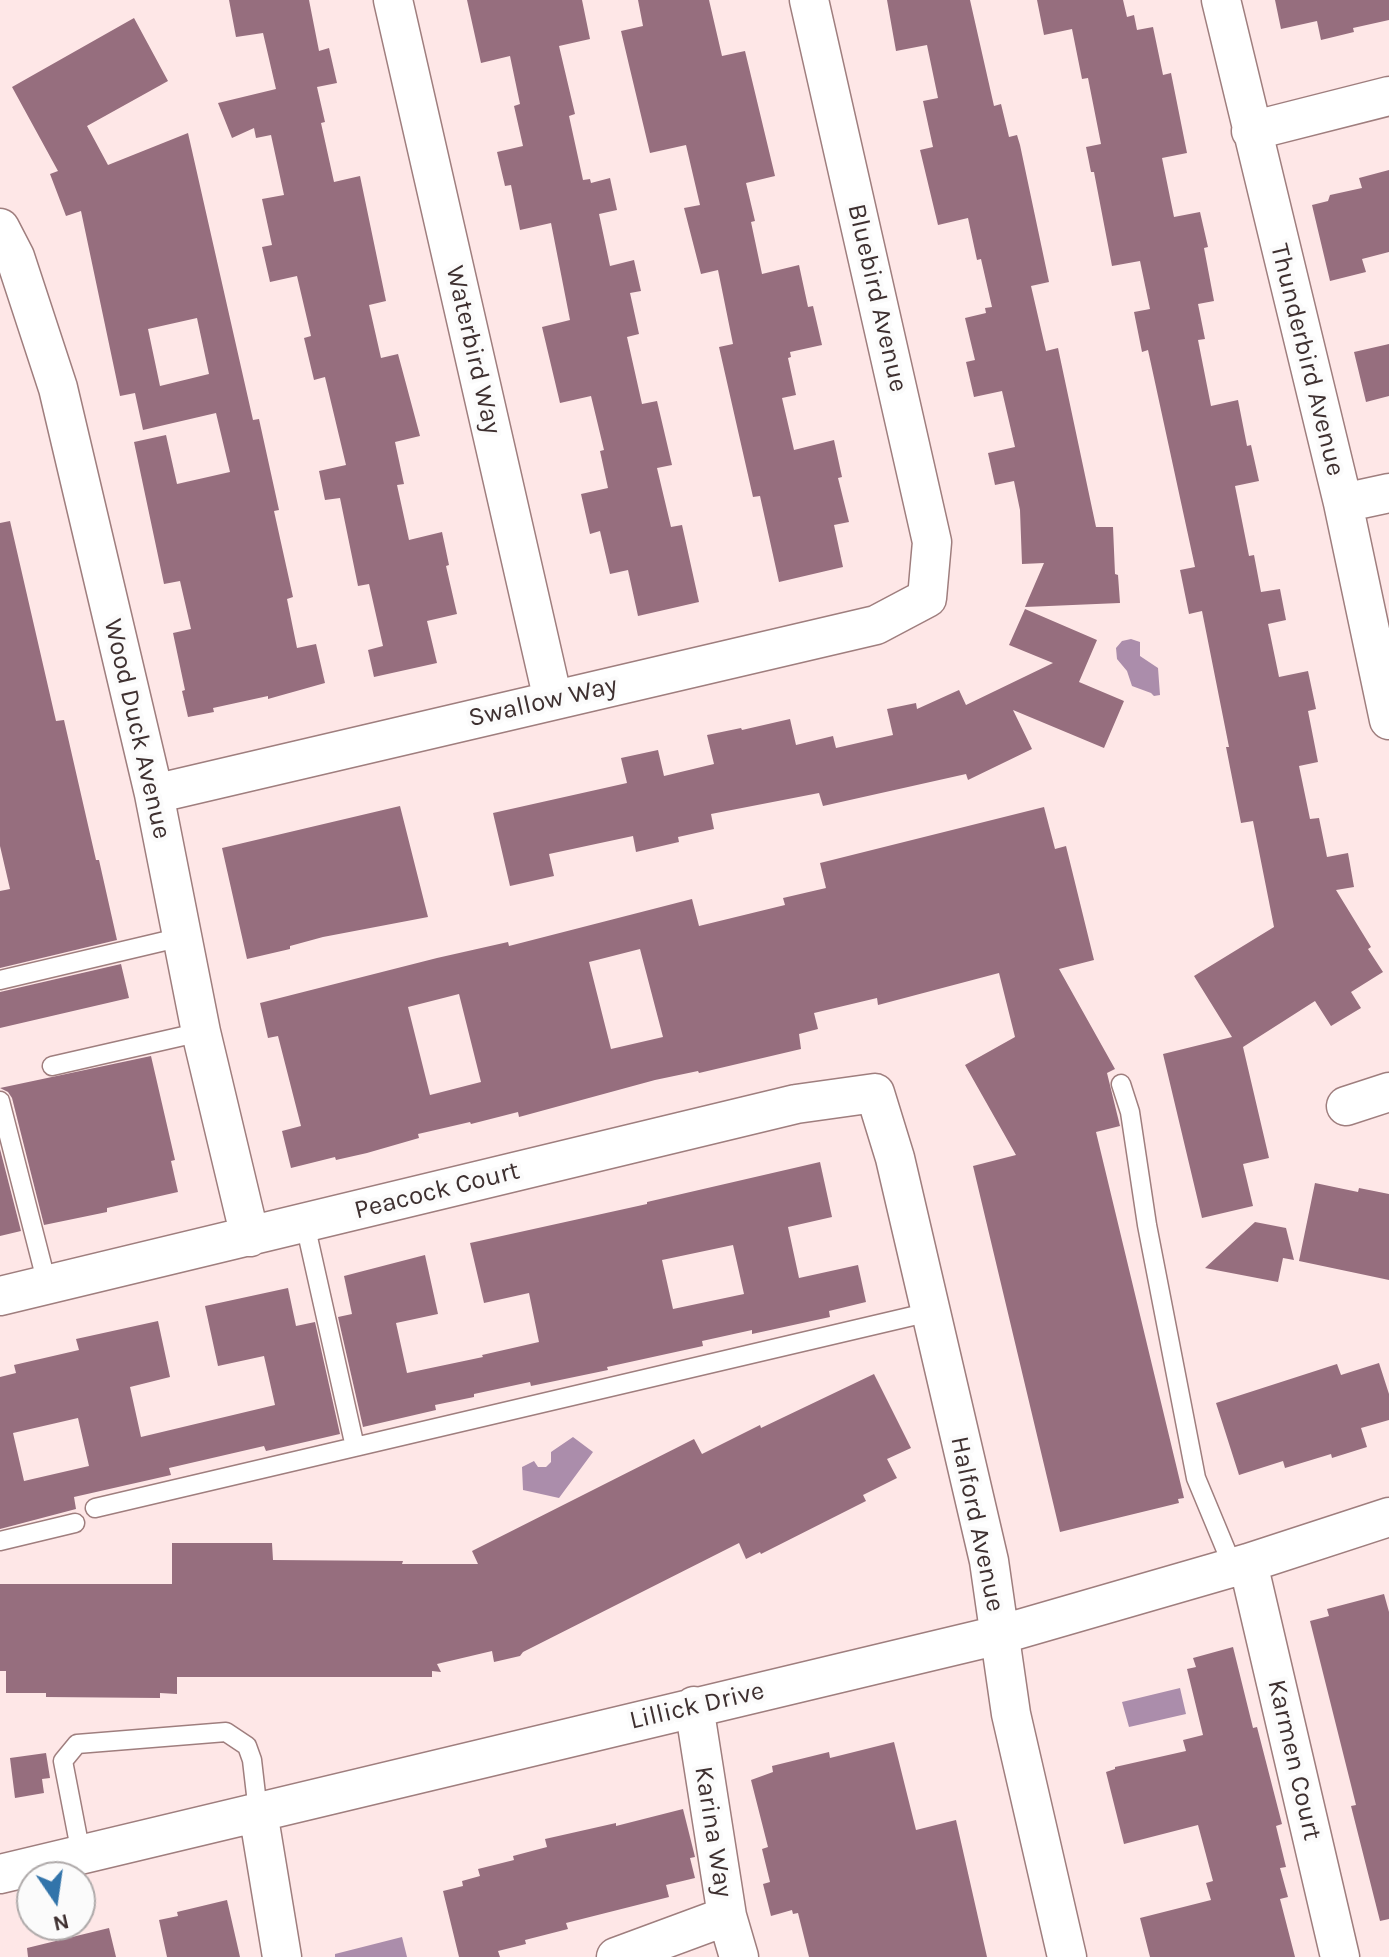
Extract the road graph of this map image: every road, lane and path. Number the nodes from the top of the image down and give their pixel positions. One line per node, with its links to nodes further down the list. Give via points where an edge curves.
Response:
1 (393, 0): 10 (street, Waterbird Way)
2 (809, 0): 9 (street, Bluebird Avenue, via 932,542)
3 (1221, 0): 5 (street, Thunderbird Avenue)
4 (1389, 96): 5 (street)
5 (1251, 131): 8 (street, Thunderbird Avenue)
6 (0, 228): 12 (street, Wood Duck Avenue, via 15,257 58,388)
7 (1389, 493): 8 (street)
8 (1343, 503): 11 (street, Thunderbird Avenue)
9 (927, 598): 10 (street, Swallow Way, via 876,625)
10 (553, 700): 12 (street, Swallow Way)
11 (1389, 720)
12 (154, 794): 13 (street, Wood Duck Avenue)
13 (182, 937): 14 (lane); 15 (street, Wood Duck Avenue)
14 (0, 980)
15 (201, 1032): 16 (lane); 23 (street, Wood Duck Avenue)
16 (52, 1066)
17 (1121, 1084): 32 (lane, via 1196,1478)
18 (1389, 1092): 21 (street)
19 (875, 1093): 22 (street, Peacock Court, via 796,1104); 26 (street, Halford Avenue)
20 (0, 1101): 24 (lane)
21 (1346, 1106)
22 (305, 1224): 23 (street, Peacock Court); 27 (lane)
23 (250, 1237): 24 (street, Peacock Court)
24 (47, 1284): 25 (street, Peacock Court)
25 (0, 1296)
26 (930, 1312): 27 (lane); 33 (street, Halford Avenue, via 989,1561)
27 (355, 1447): 28 (lane)
28 (95, 1508)
29 (1389, 1517): 32 (street, Lillick Drive)
30 (75, 1523): 31 (lane)
31 (0, 1541)
32 (1240, 1565): 33 (street, Lillick Drive); 43 (street, Karmen Court)
33 (999, 1635): 34 (street, Lillick Drive); 42 (street, Halford Avenue, via 1011,1714)
34 (694, 1706): 35 (street, Lillick Drive); 38 (street, Karina Way)
35 (258, 1812): 36 (street, Lillick Drive); 36 (lane, via 247,1746 226,1732 77,1744 63,1761); 39 (street)
36 (81, 1854): 37 (street, Lillick Drive)
37 (0, 1874)
38 (727, 1916): 40 (street); 41 (street, Karina Way)
39 (282, 1957)
40 (616, 1957)
41 (739, 1957)
42 (1067, 1957)
43 (1340, 1957)

